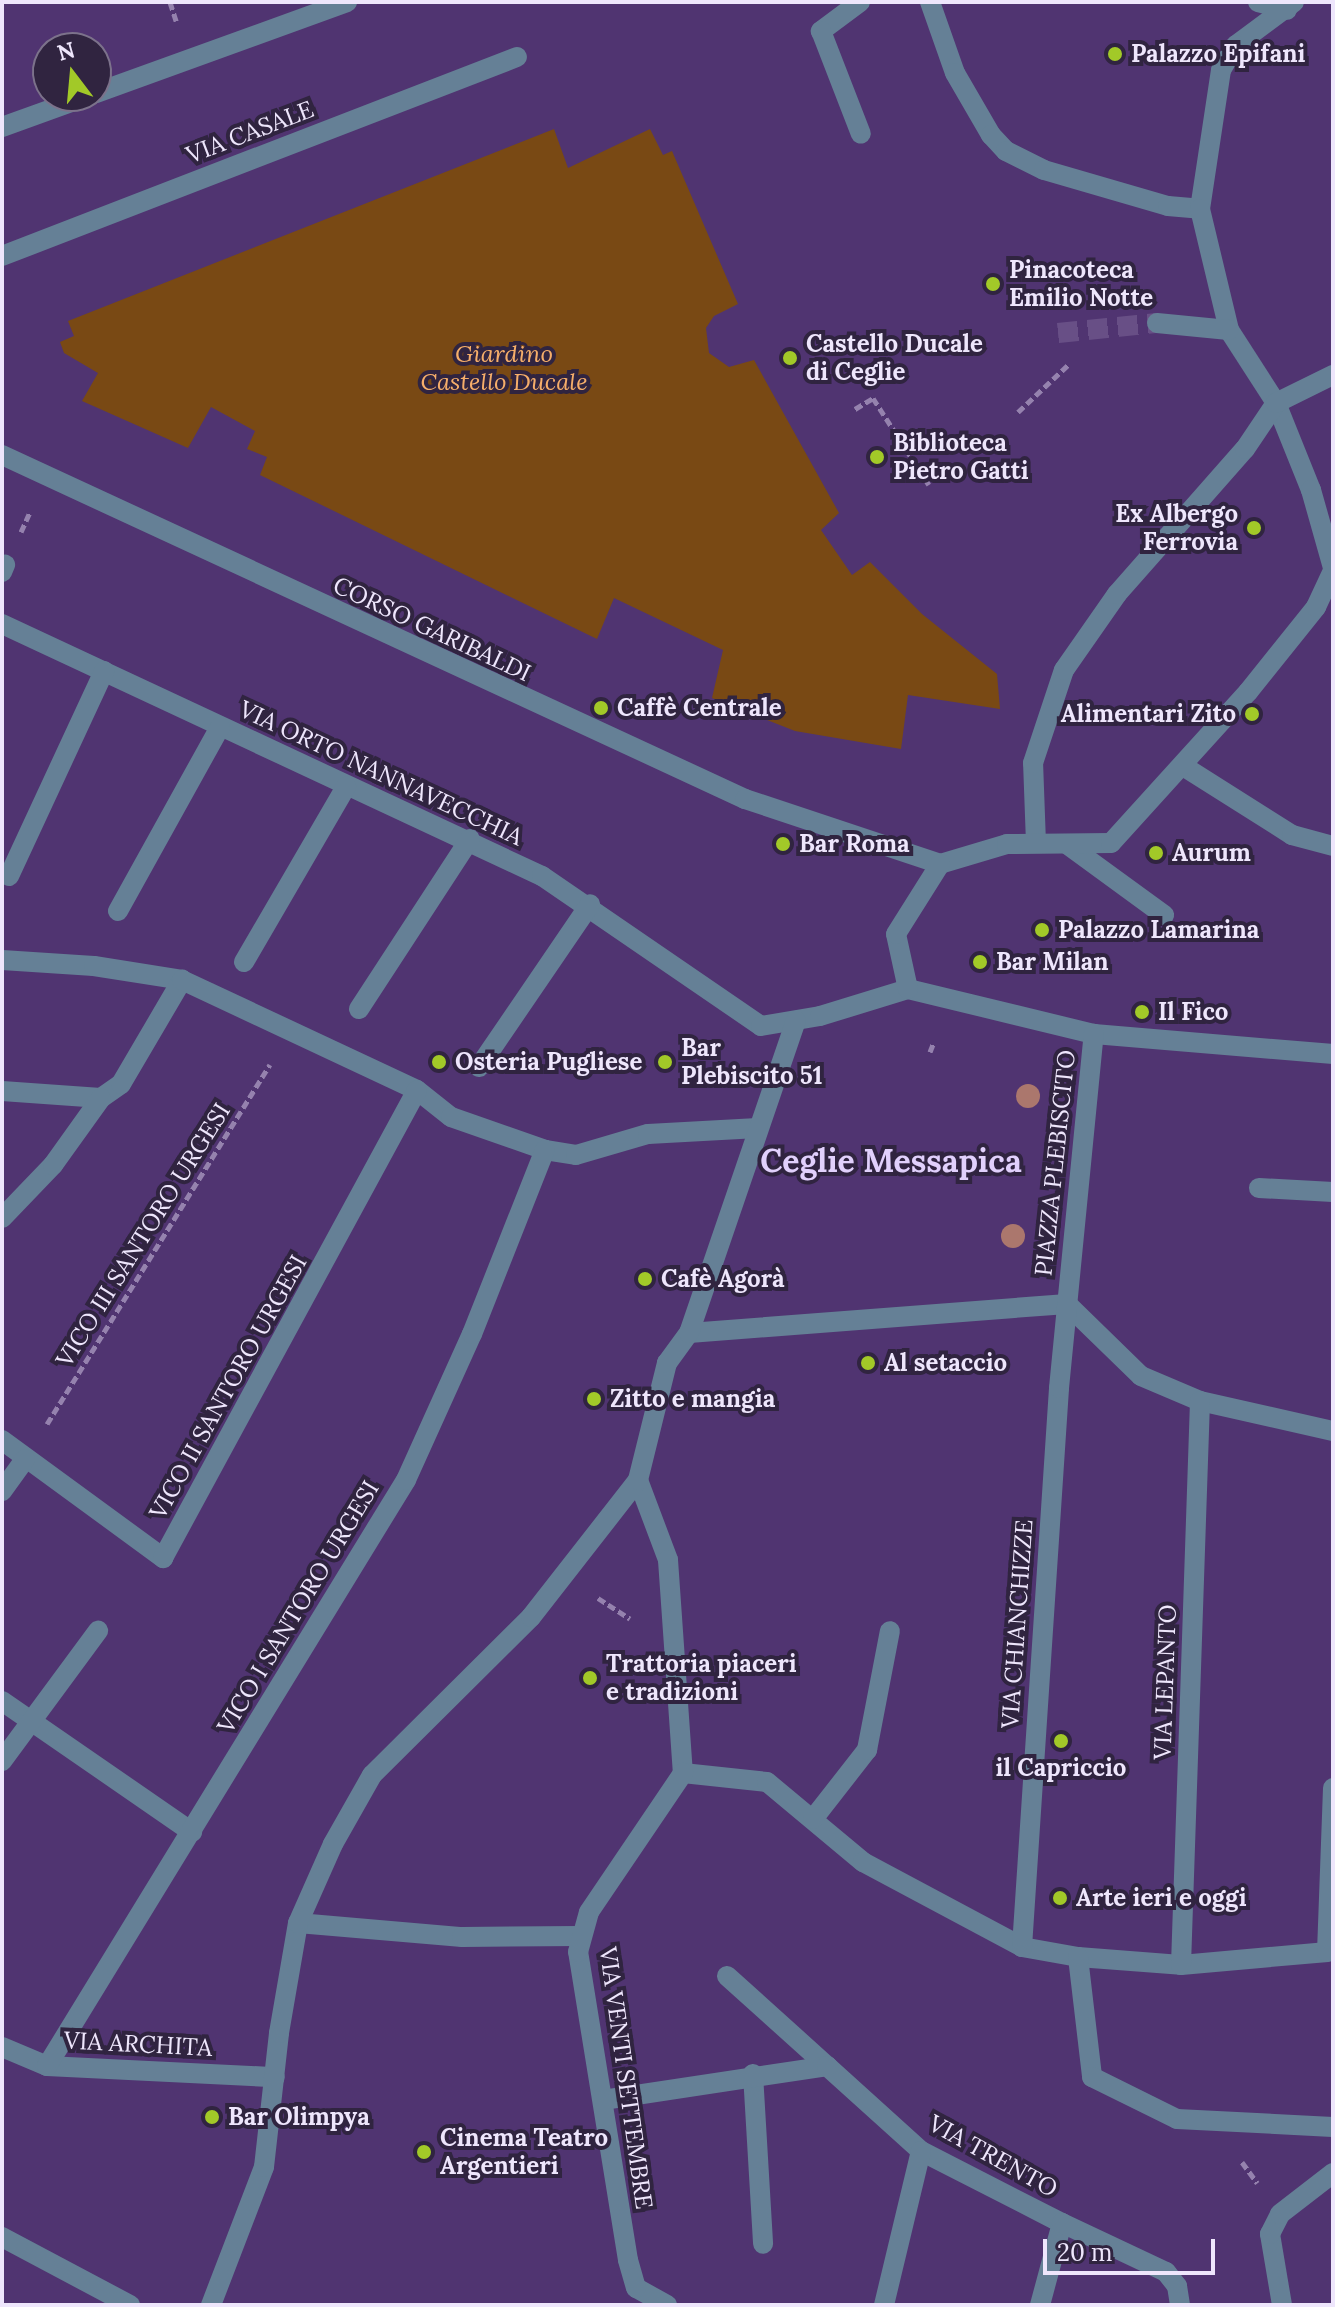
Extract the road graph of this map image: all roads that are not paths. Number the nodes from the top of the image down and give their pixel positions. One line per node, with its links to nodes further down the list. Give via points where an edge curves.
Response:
1 (347, 2): 7 (street)
2 (860, 2): 10 (street, via 821,31)
3 (930, 2): 11 (street, via 955,73 1006,151 1044,170 1168,206)
4 (1258, 2): 5 (street)
5 (1290, 6): 11 (street, via 1236,45 1221,70)
6 (517, 57): 12 (street, VIA CASALE)
7 (112, 87)
8 (44, 112): 9 (street)
9 (2, 127)
10 (861, 134)
11 (1200, 209): 14 (street)
12 (2, 256)
13 (1157, 323): 14 (street)
14 (1229, 330): 16 (street)
15 (1333, 375): 16 (street)
16 (1276, 403): 18 (street, via 1311,490); 25 (street, via 1245,449 1117,594 1064,670 1033,763)
17 (2, 455): 28 (street, CORSO GARIBALDI, via 745,799)
18 (1333, 570): 22 (street, via 1316,607)
19 (2, 624): 20 (street, VIA ORTO NANNAVECCHIA)
20 (104, 671): 21 (street, VIA ORTO NANNAVECCHIA); 29 (street)
21 (220, 727): 23 (street, VIA ORTO NANNAVECCHIA); 31 (street)
22 (1183, 766): 26 (street, via 1111,843); 27 (street, via 1292,835)
23 (346, 787): 24 (street, VIA ORTO NANNAVECCHIA); 34 (street)
24 (470, 839): 30 (street, VIA ORTO NANNAVECCHIA); 38 (street)
25 (1036, 843): 26 (street); 28 (street, via 1007,844)
26 (1068, 845): 32 (street)
27 (1333, 846)
28 (940, 864): 36 (street, via 896,934)
29 (9, 876)
30 (590, 904): 37 (street, VIA ORTO NANNAVECCHIA); 42 (street)
31 (118, 911)
32 (1164, 915)
33 (2, 960): 35 (street, via 94,966)
34 (244, 962)
35 (182, 980): 43 (street); 45 (street, via 121,1084)
36 (908, 989): 39 (street, PIAZZA PLEBISCITO); 40 (street, PIAZZA PLEBISCITO)
37 (721, 1000): 39 (street, PIAZZA PLEBISCITO, via 761,1026)
38 (359, 1009)
39 (796, 1021): 46 (street)
40 (1094, 1034): 41 (street); 51 (street, PIAZZA PLEBISCITO)
41 (1333, 1054)
42 (479, 1067)
43 (417, 1090): 47 (street, via 451,1117); 56 (street, VICO II SANTORO URGESI, via 163,1558)
44 (2, 1091): 45 (street)
45 (101, 1098): 50 (street, via 53,1165)
46 (758, 1128): 47 (street, via 648,1134 576,1155); 52 (street)
47 (545, 1150): 67 (street, VICO I SANTORO URGESI, via 472,1334 406,1480)
48 (1259, 1188): 49 (street)
49 (1333, 1192)
50 (2, 1218)
51 (1067, 1304): 52 (street, PIAZZA PLEBISCITO); 53 (street, via 1141,1376); 70 (street, VIA CHIANCHIZZE)
52 (689, 1333): 57 (street, via 667,1363)
53 (1200, 1401): 54 (street); 72 (street, VIA LEPANTO)
54 (1333, 1431)
55 (2, 1440): 56 (street)
56 (25, 1459): 58 (street)
57 (638, 1480): 64 (street, via 668,1560); 68 (street, via 531,1617 372,1775 333,1844)
58 (2, 1491)
59 (98, 1631): 62 (street)
60 (890, 1631): 66 (street, via 867,1750)
61 (2, 1701): 62 (street)
62 (30, 1721): 63 (street); 67 (street)
63 (2, 1761)
64 (683, 1773): 66 (street, via 767,1782); 69 (street, VIA VENTI SETTEMBRE, via 589,1912)
65 (1333, 1788): 72 (street, via 1327,1952)
66 (813, 1819): 70 (street, via 863,1862)
67 (192, 1832): 75 (street, VICO I SANTORO URGESI)
68 (298, 1923): 69 (street, via 462,1937); 78 (street)
69 (580, 1936): 79 (street, VIA VENTI SETTEMBRE, via 578,1952)
70 (1022, 1947): 71 (street)
71 (1078, 1957): 72 (street); 80 (street, via 1092,2077 1177,2119)
72 (1181, 1965)
73 (727, 1976): 76 (street, VIA TRENTO)
74 (2, 2047): 75 (street, VIA ARCHITA)
75 (47, 2066): 78 (street, VIA ARCHITA)
76 (827, 2066): 77 (street); 81 (street, VIA TRENTO)
77 (753, 2074): 79 (street); 85 (street)
78 (275, 2077): 88 (street, via 264,2167)
79 (603, 2100): 86 (street, VIA VENTI SETTEMBRE)
80 (1333, 2127)
81 (921, 2151): 83 (street, VIA TRENTO); 90 (street)
82 (1333, 2173): 93 (street, via 1280,2214 1270,2234)
83 (1062, 2223): 91 (street, VIA TRENTO); 92 (street, via 1166,2272 1177,2286)
84 (2, 2237): 87 (street)
85 (763, 2244)
86 (636, 2297): 89 (street, VIA VENTI SETTEMBRE)
87 (130, 2305)
88 (211, 2305)
89 (667, 2305)
90 (884, 2305)
91 (1040, 2305)
92 (1180, 2305)
93 (1282, 2305)

